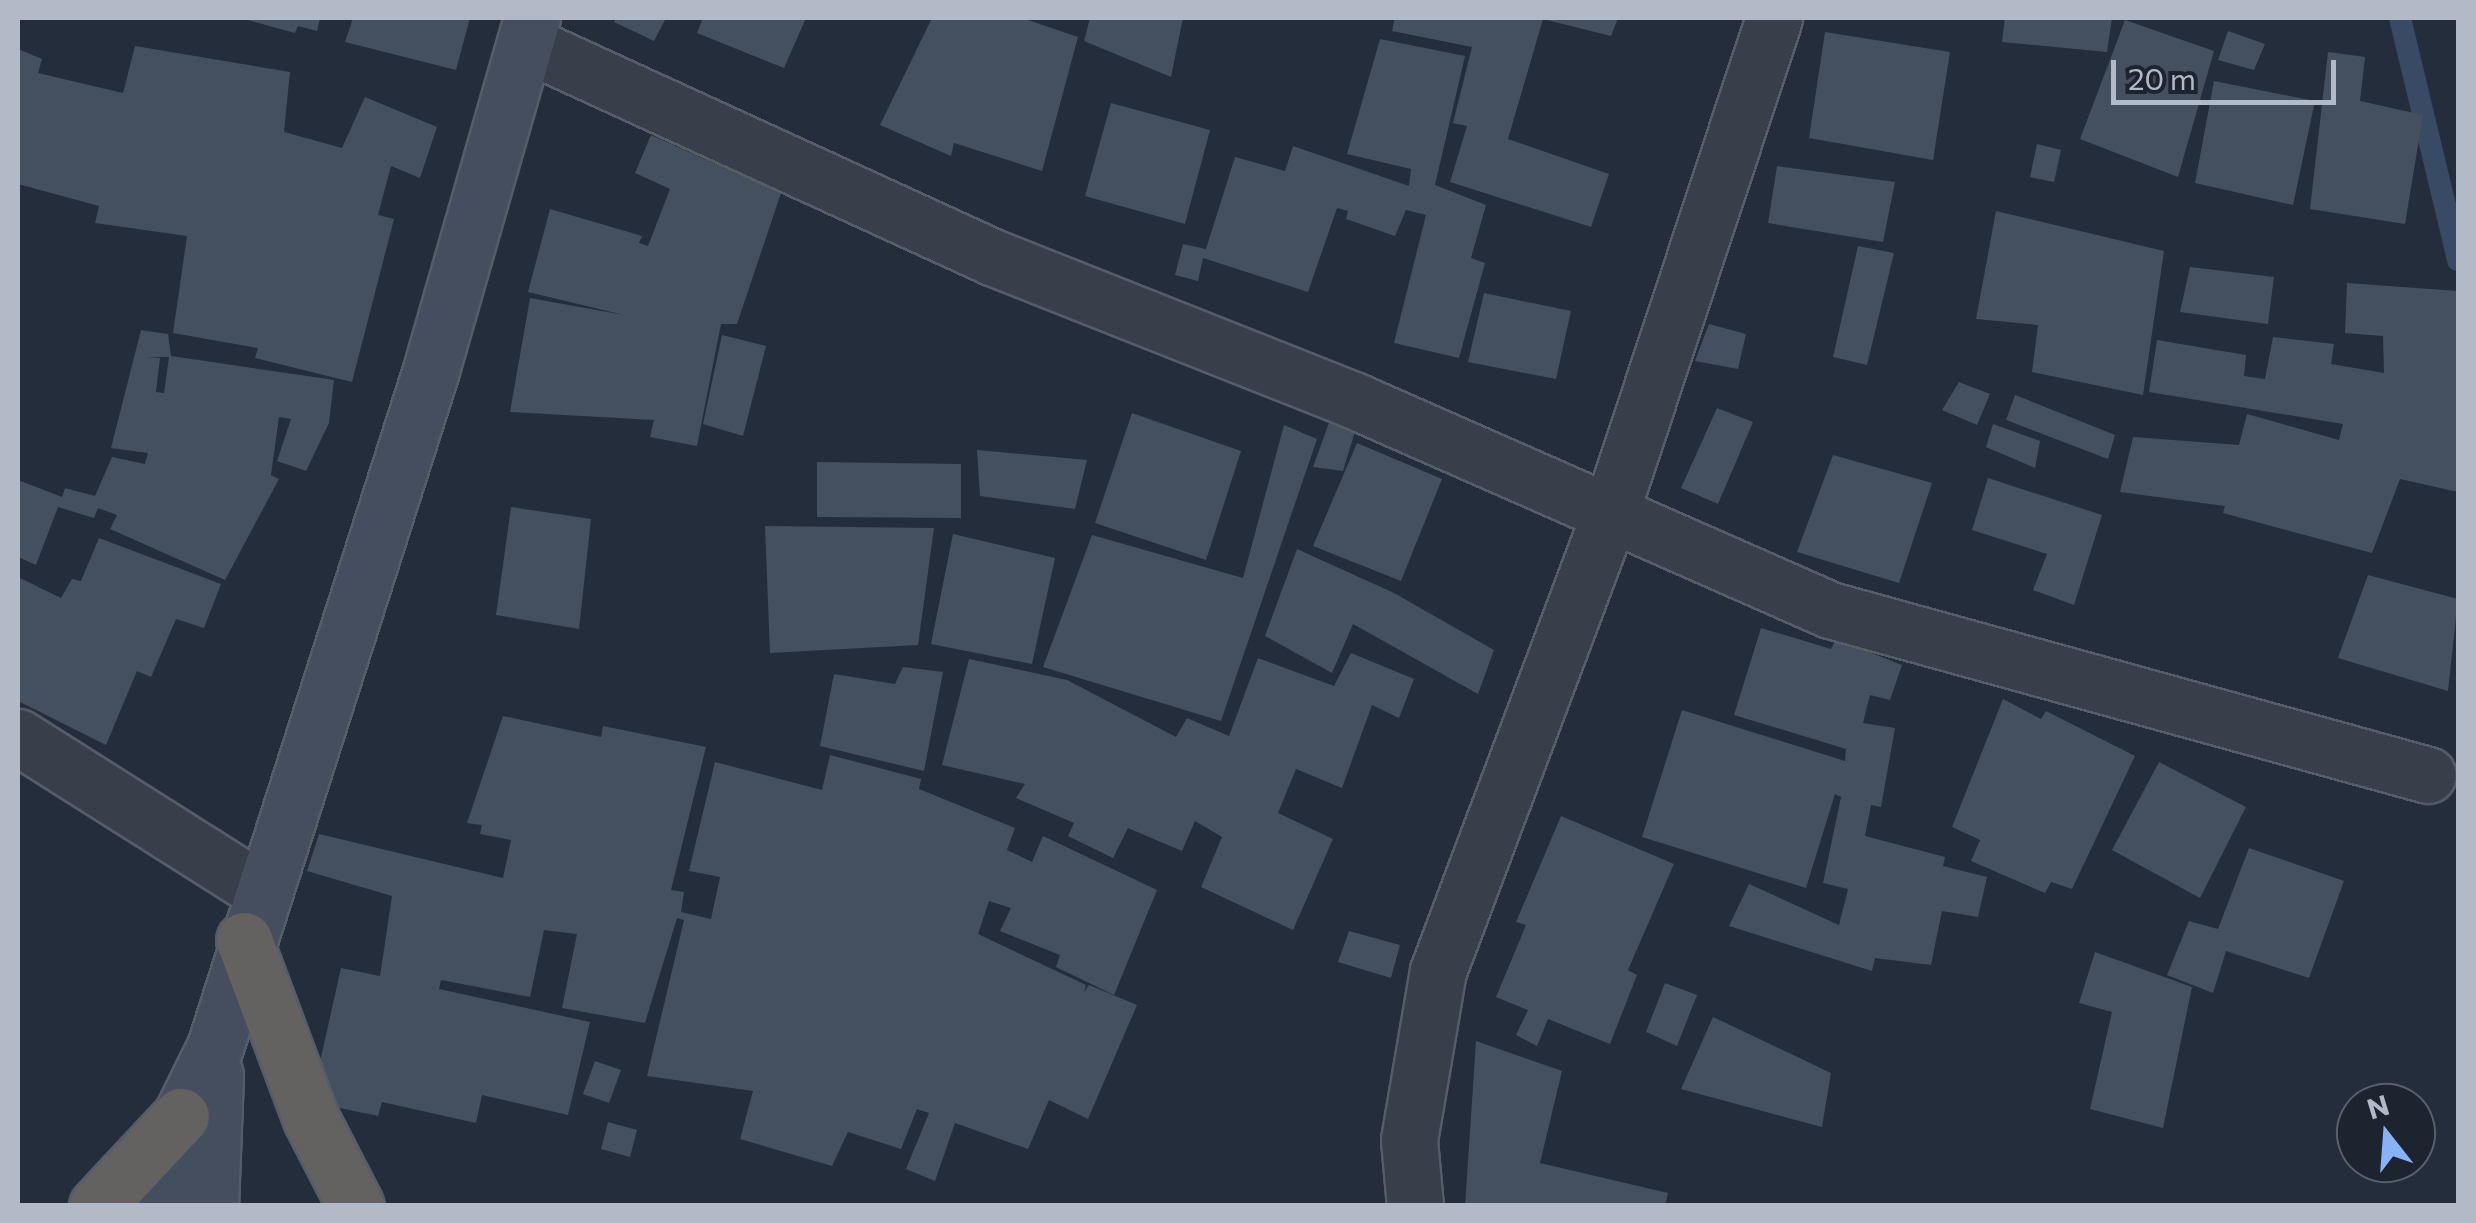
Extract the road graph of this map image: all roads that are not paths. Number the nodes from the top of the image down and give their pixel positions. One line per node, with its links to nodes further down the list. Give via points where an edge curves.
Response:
1 (1774, 18): 3 (street)
2 (530, 30): 3 (street, via 992,257 1352,400); 6 (main road, via 431,370)
3 (1609, 517): 5 (street, via 1830,610); 13 (street, via 1438,972 1409,1140)
4 (18, 737): 6 (street)
5 (2428, 775)
6 (252, 915): 7 (main road); 12 (highway, via 311,1119)
7 (216, 1047): 8 (main road); 11 (main road)
8 (182, 1116): 9 (highway); 10 (main road)
9 (97, 1206)
10 (154, 1206)
11 (210, 1206)
12 (356, 1206)
13 (1415, 1206)

